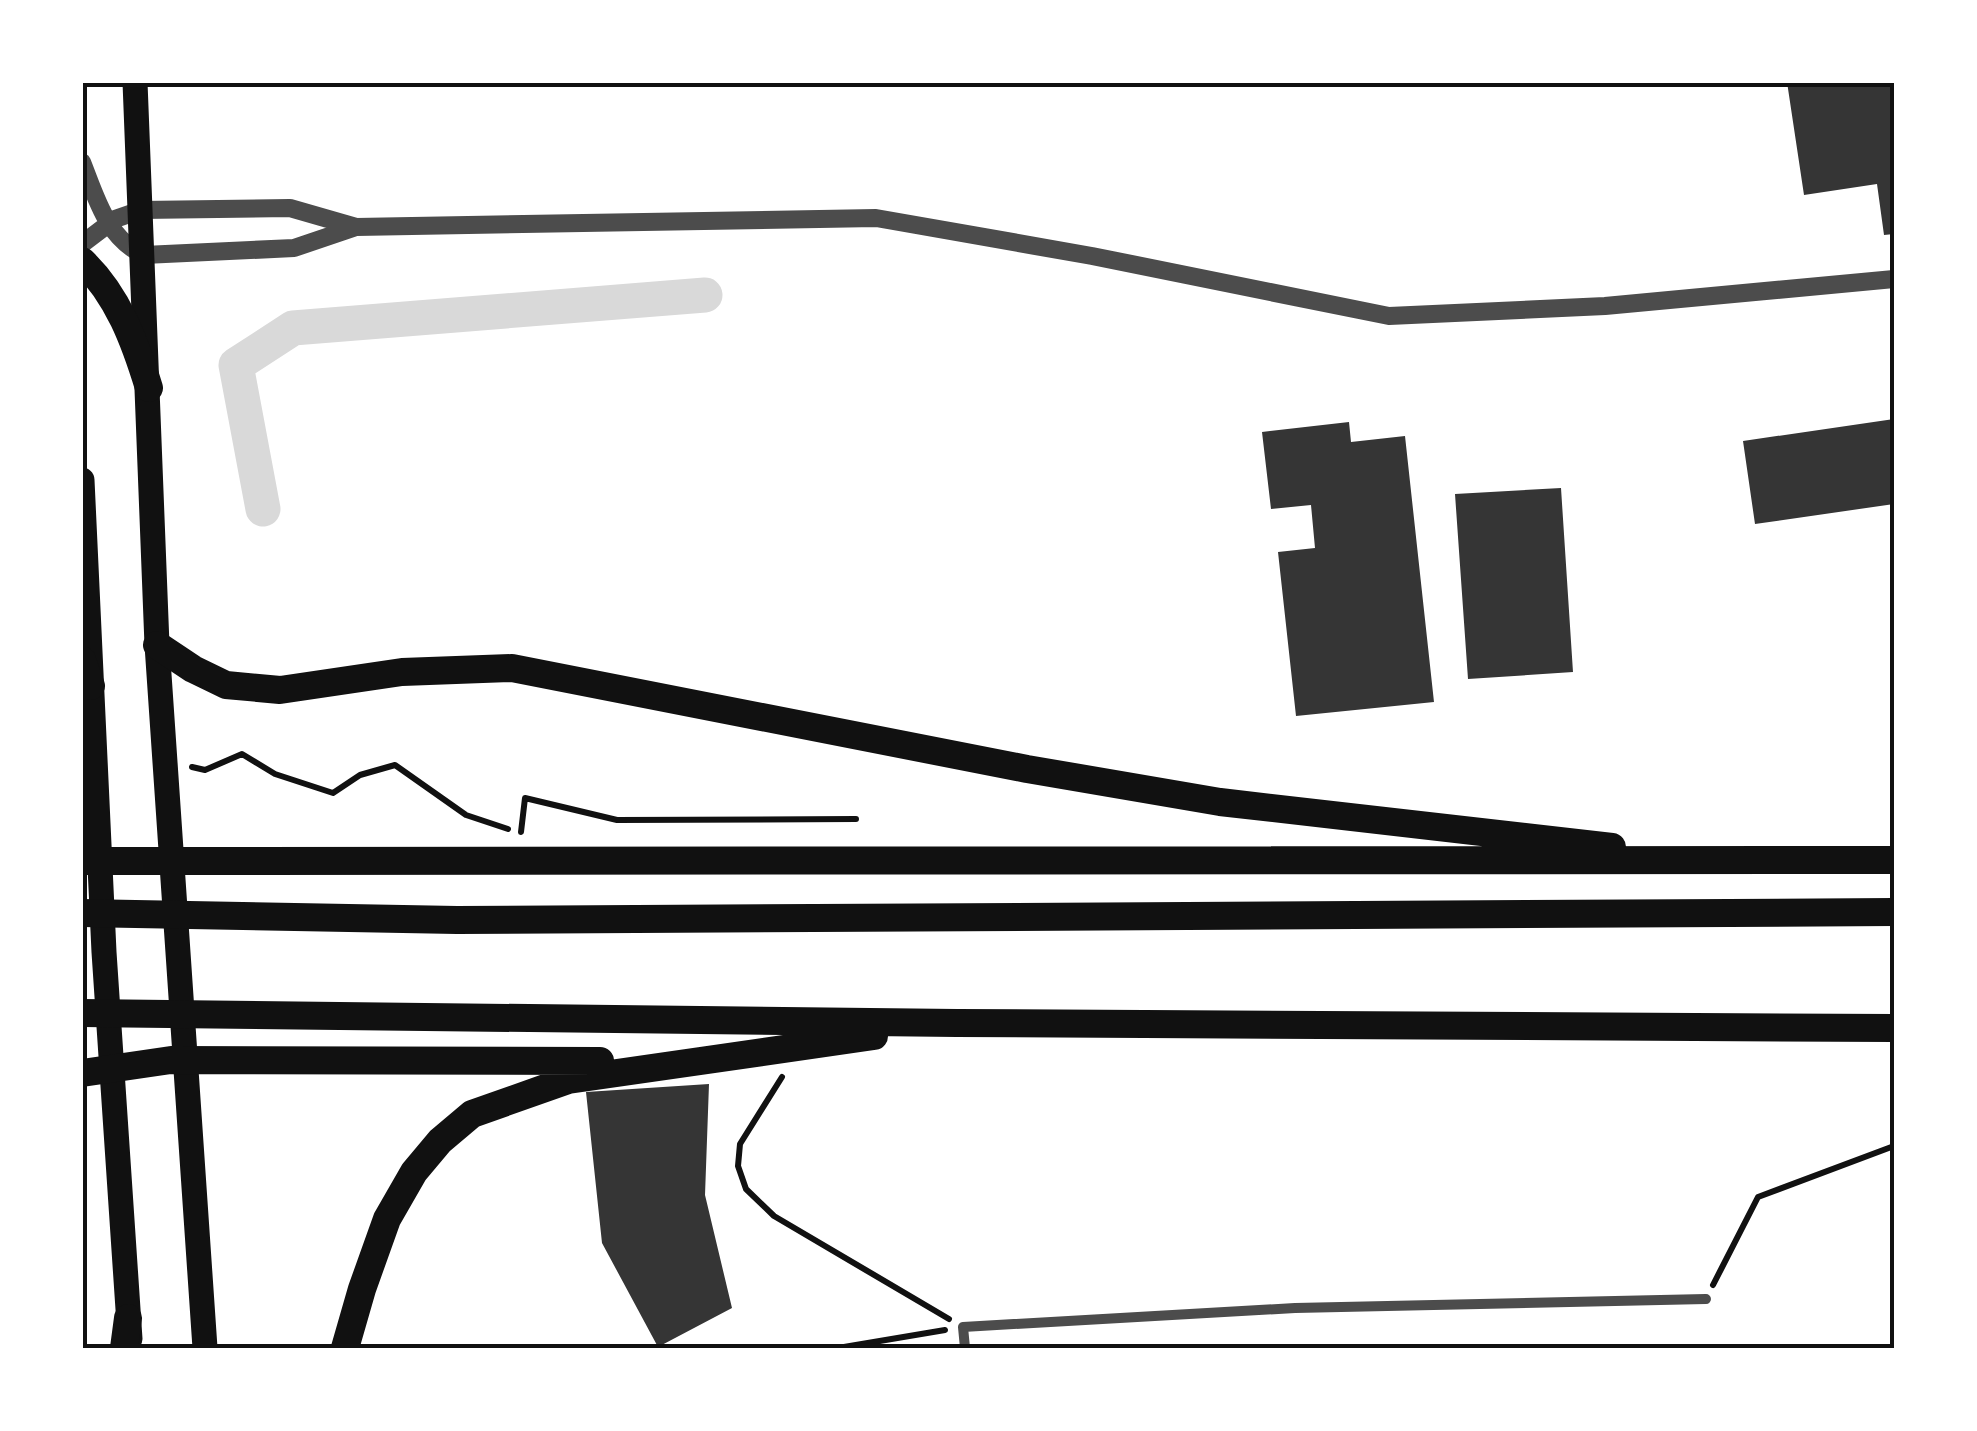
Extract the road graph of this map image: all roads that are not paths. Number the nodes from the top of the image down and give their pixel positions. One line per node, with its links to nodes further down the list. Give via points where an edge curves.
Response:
1 (135, 82): 3 (highway)
2 (82, 162): 4 (street)
3 (141, 210): 4 (street); 5 (street, via 290,208); 7 (highway)
4 (108, 224): 6 (street); 7 (street)
5 (356, 227): 7 (street, via 294,248); 9 (street, via 876,218 1389,316 1606,306)
6 (82, 244)
7 (144, 255): 10 (highway)
8 (82, 261): 10 (highway, via 126,324)
9 (1894, 279)
10 (149, 388): 12 (highway)
11 (82, 480): 13 (highway)
12 (158, 645): 16 (highway, via 226,685 280,690 402,672 512,668 1220,802); 27 (highway)
13 (87, 673): 25 (highway)
14 (1894, 860): 16 (highway)
15 (82, 861): 16 (highway)
16 (1748, 862)
17 (1894, 912): 18 (highway, via 476,920)
18 (82, 913)
19 (82, 1014): 20 (highway)
20 (957, 1024): 21 (highway); 22 (highway)
21 (1894, 1028)
22 (707, 1061): 23 (highway, via 171,1060); 28 (highway, via 568,1080 472,1114 414,1172 388,1219)
23 (82, 1074)
24 (1706, 1299): 29 (street, via 1294,1308 962,1327)
25 (128, 1318): 26 (highway)
26 (127, 1348)
27 (205, 1348)
28 (345, 1348)
29 (965, 1348)

